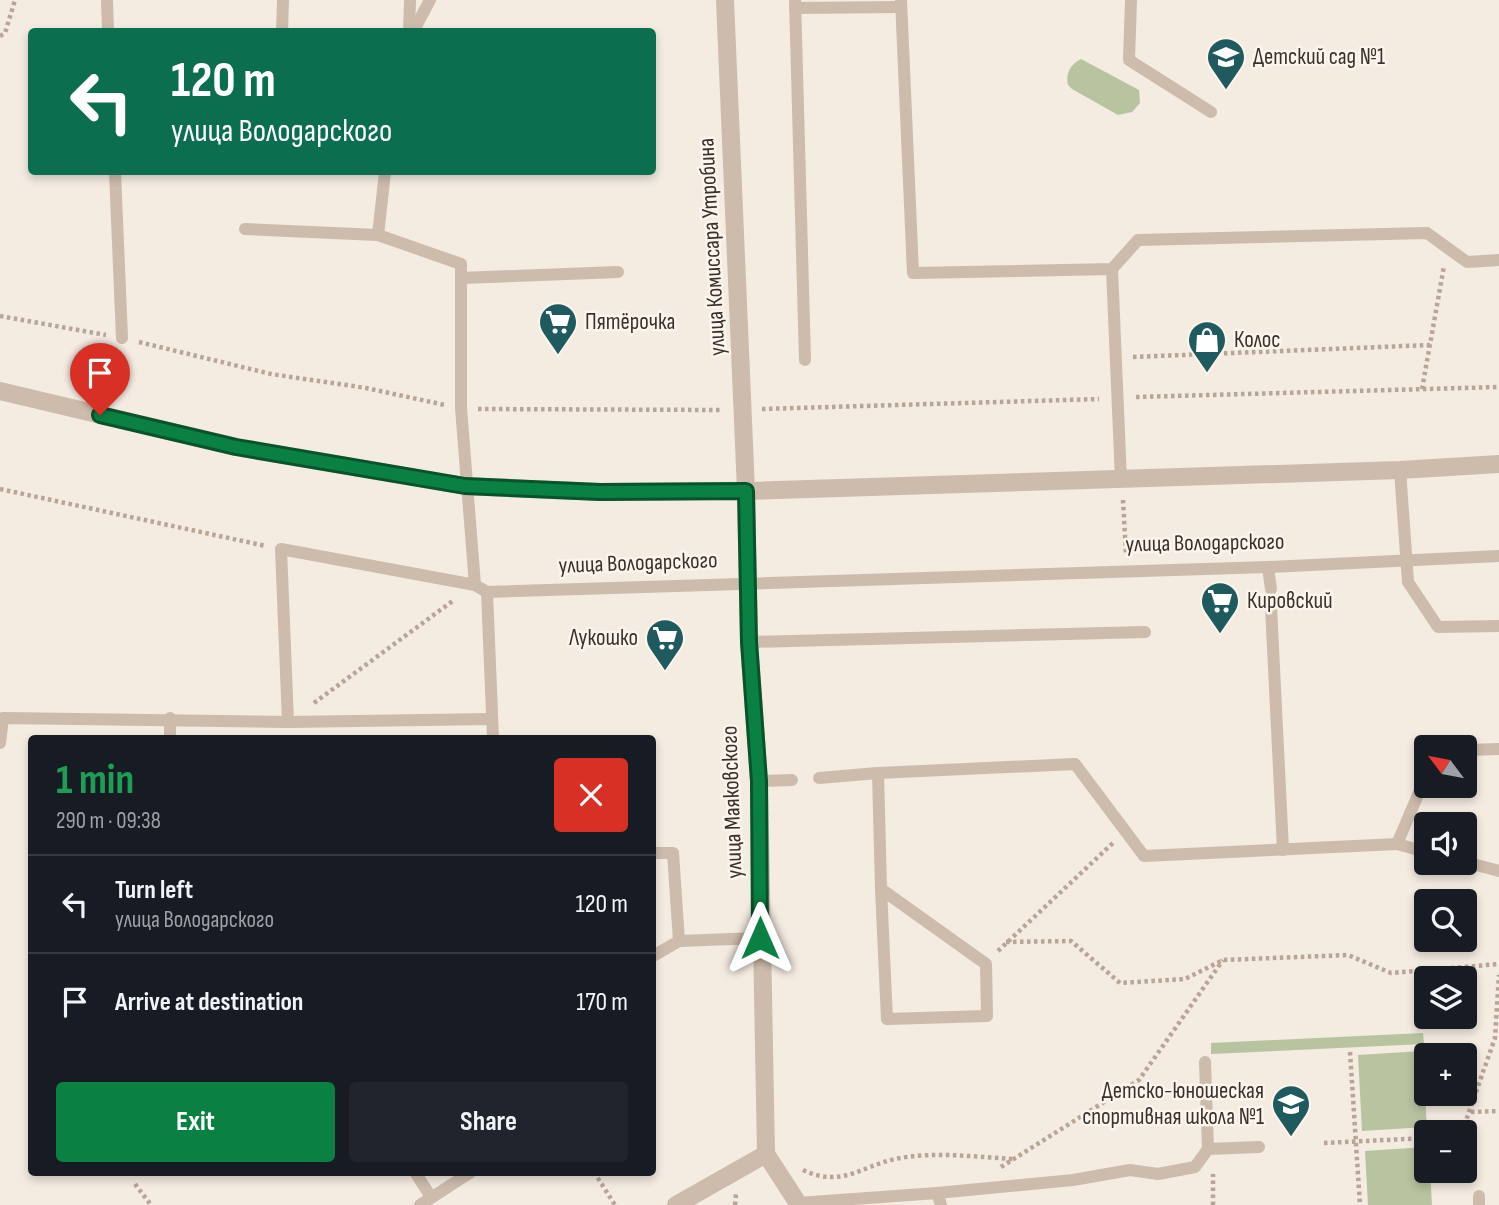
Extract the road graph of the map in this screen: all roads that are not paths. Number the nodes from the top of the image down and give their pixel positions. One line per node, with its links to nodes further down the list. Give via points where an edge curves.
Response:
1 (107, 0): 9 (lane)
2 (282, 0): 10 (lane)
3 (410, 0): 11 (lane)
4 (430, 0): 12 (lane)
5 (725, 0): 29 (street, улица Комиссара Утробина)
6 (1131, 0): 13 (lane, via 1129,60)
7 (795, 4): 8 (lane); 23 (lane)
8 (901, 4): 19 (lane, via 913,273)
9 (108, 28)
10 (282, 28)
11 (411, 28)
12 (413, 28)
13 (1212, 113)
14 (115, 175): 22 (lane)
15 (385, 175): 17 (lane)
16 (245, 229): 17 (lane)
17 (378, 235): 21 (lane, via 461,264)
18 (1499, 260): 19 (lane, via 1467,262 1427,233 1138,240)
19 (1112, 269): 27 (lane)
20 (618, 272): 21 (lane)
21 (461, 278): 28 (lane)
22 (122, 338)
23 (805, 360)
24 (0, 391): 28 (street, via 236,447)
25 (1499, 464): 26 (street)
26 (1400, 470): 27 (street); 31 (lane)
27 (1121, 480): 29 (street)
28 (465, 486): 29 (street, via 600,492); 34 (lane)
29 (746, 491): 33 (street, улица Маяковского)
30 (1499, 556): 31 (lane, улица Володарского)
31 (1404, 559): 32 (lane, улица Володарского); 38 (lane, via 1408,582 1438,627)
32 (1268, 567): 33 (lane, улица Володарского); 35 (lane)
33 (748, 584): 36 (lane, улица Володарского); 40 (street, улица Маяковского)
34 (475, 585): 36 (lane); 43 (lane, via 281,549)
35 (1271, 589)
36 (487, 592): 42 (lane)
37 (1271, 607): 56 (lane)
38 (1499, 626)
39 (1145, 632): 40 (lane)
40 (749, 642): 52 (street, улица Маяковского)
41 (170, 718): 43 (lane); 44 (lane); 46 (lane, via 3,718)
42 (492, 719): 43 (lane); 45 (lane)
43 (288, 722)
44 (170, 735)
45 (493, 735)
46 (0, 743)
47 (1499, 749): 48 (lane)
48 (1477, 750)
49 (878, 773): 50 (lane); 56 (lane, via 1075,764 1144,856); 60 (lane)
50 (819, 778)
51 (792, 780): 52 (lane)
52 (759, 781): 61 (street, улица Маяковского)
53 (1417, 798): 54 (lane)
54 (1398, 844): 55 (lane); 56 (lane)
55 (1414, 849)
56 (1283, 850)
57 (656, 853): 62 (lane, via 673,853)
58 (1477, 865): 59 (lane)
59 (1499, 871)
60 (881, 889): 60 (lane, via 986,964 988,1017 887,1019)
61 (760, 938): 62 (lane); 67 (street, улица Маяковского)
62 (679, 941): 63 (lane)
63 (656, 954)
64 (1205, 1062): 66 (lane)
65 (1259, 1147): 66 (lane)
66 (1208, 1149): 71 (lane, via 1195,1167 1158,1174 1130,1170)
67 (766, 1154): 72 (street); 74 (street)
68 (417, 1176): 70 (lane)
69 (465, 1176): 70 (lane)
70 (431, 1198): 73 (lane)
71 (939, 1199): 72 (lane)
72 (798, 1204)
73 (419, 1205)
74 (676, 1205)

